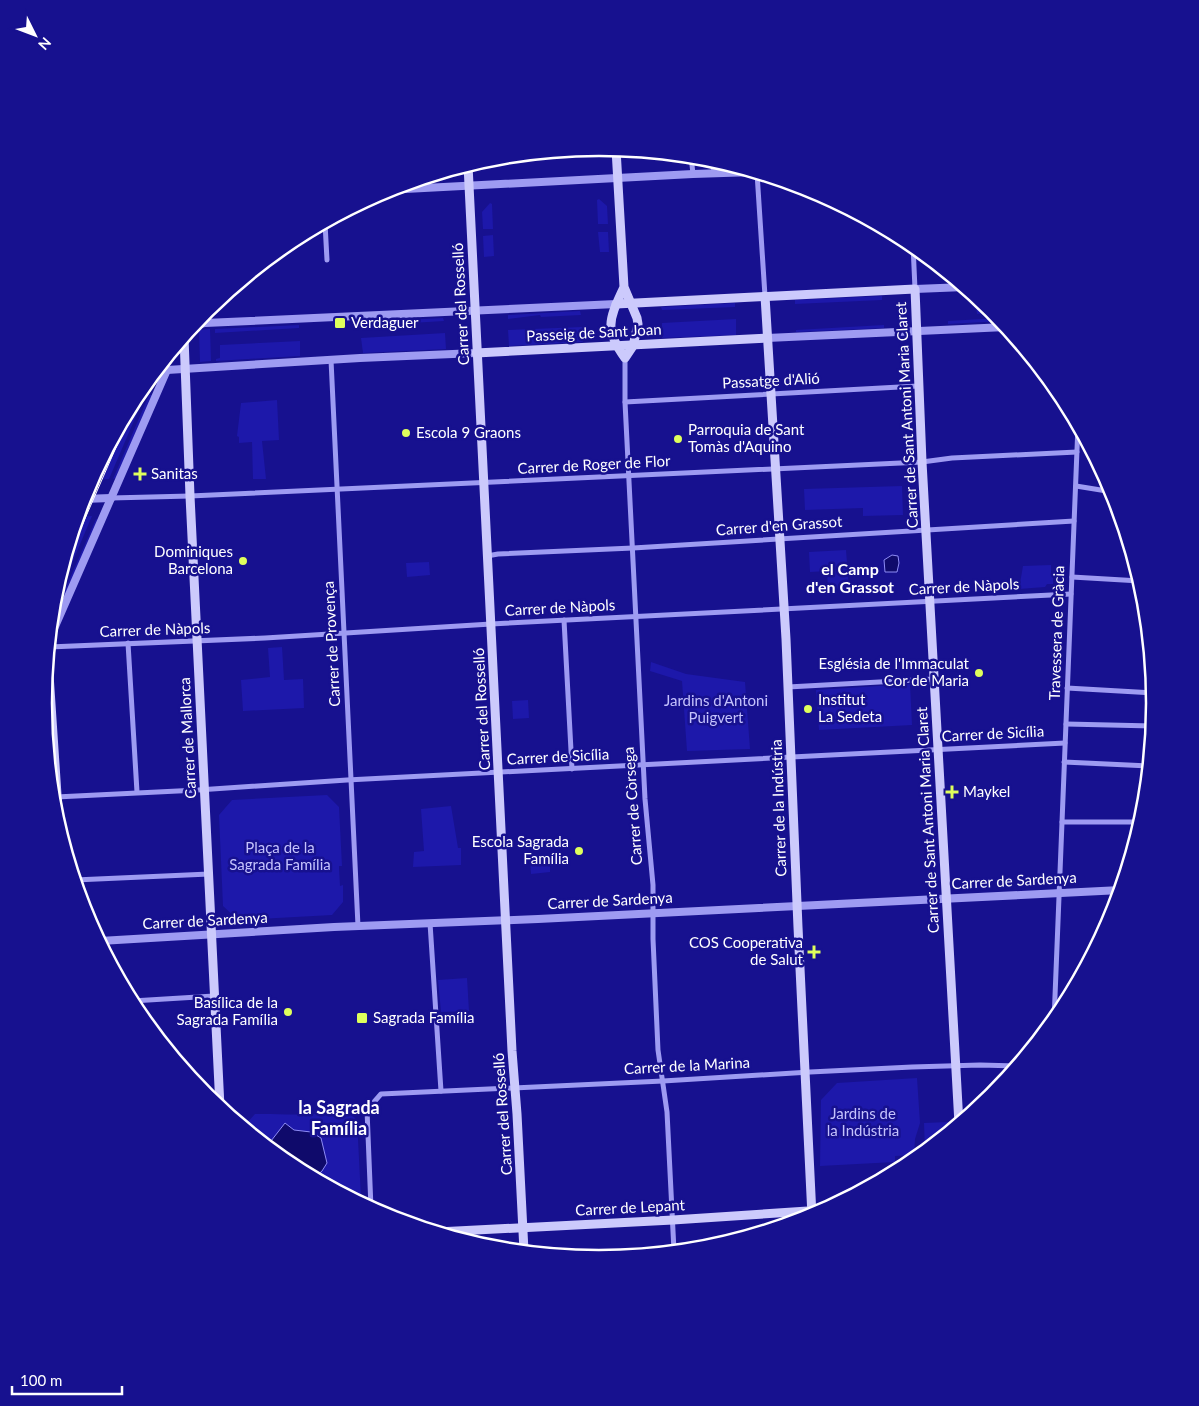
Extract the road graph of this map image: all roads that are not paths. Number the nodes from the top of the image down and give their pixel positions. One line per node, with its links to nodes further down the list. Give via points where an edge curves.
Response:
1 (617, 156): 8 (main road)
2 (692, 165): 7 (street)
3 (713, 169): 5 (street)
4 (468, 173): 10 (main road, Carrer del Rosselló)
5 (714, 173): 6 (street); 7 (street)
6 (731, 173)
7 (693, 174): 8 (street)
8 (618, 178): 10 (street); 15 (main road)
9 (757, 180): 18 (street)
10 (469, 187): 11 (street); 21 (main road, Carrer del Rosselló)
11 (414, 189)
12 (325, 229): 14 (street)
13 (913, 256): 17 (street, Carrer de Sant Antoni Maria Claret)
14 (327, 260)
15 (624, 287): 19 (main road); 20 (main road)
16 (954, 287): 17 (street, Passeig de Sant Joan)
17 (915, 289): 18 (main road, Passeig de Sant Joan); 24 (main road, Carrer de Sant Antoni Maria Claret)
18 (766, 296): 19 (main road, Passeig de Sant Joan); 25 (main road, Carrer de la Indústria)
19 (630, 303): 20 (main road, Passeig de Sant Joan); 27 (main road, via 638,318)
20 (616, 304): 21 (street, Passeig de Sant Joan); 26 (main road, via 610,324)
21 (474, 310): 22 (street, Passeig de Sant Joan); 29 (main road, Carrer del Rosselló)
22 (208, 321)
23 (997, 327): 24 (street, Passeig de Sant Joan)
24 (916, 332): 25 (street, Passeig de Sant Joan); 34 (main road, Carrer de Sant Antoni Maria Claret)
25 (767, 338): 27 (main road, Passeig de Sant Joan); 35 (main road, Carrer de la Indústria)
26 (617, 346): 27 (main road, Passeig de Sant Joan); 29 (main road, Passeig de Sant Joan); 30 (main road)
27 (633, 346): 30 (main road)
28 (184, 347): 32 (main road, Carrer de Mallorca)
29 (476, 353): 31 (street, Passeig de Sant Joan); 42 (main road, Carrer del Rosselló)
30 (625, 358): 36 (street, Carrer de Còrsega)
31 (331, 360): 32 (street, Passeig de Sant Joan); 44 (street, Carrer de Provença)
32 (184, 368): 33 (street, Passeig de Sant Joan); 46 (main road, Carrer de Mallorca)
33 (167, 370): 47 (street)
34 (918, 386): 35 (street, Passatge d'Alió); 39 (main road, Carrer de Sant Antoni Maria Claret)
35 (771, 394): 36 (street, Passatge d'Alió); 40 (main road, Carrer de la Indústria)
36 (625, 402): 41 (street, Carrer de Còrsega)
37 (1078, 438): 38 (street, Travessera de Gràcia)
38 (1077, 452): 39 (street, Carrer de Roger de Flor); 43 (street, Travessera de Gràcia)
39 (922, 462): 40 (street, Carrer de Roger de Flor); 50 (main road, Carrer de Sant Antoni Maria Claret)
40 (776, 468): 41 (street, Carrer de Roger de Flor); 51 (main road, Carrer de la Indústria)
41 (629, 476): 42 (street, Carrer de Roger de Flor); 52 (street, Carrer de Còrsega)
42 (483, 482): 44 (street, Carrer de Roger de Flor); 53 (main road, Carrer del Rosselló)
43 (1076, 486): 45 (street); 49 (street, Travessera de Gràcia)
44 (337, 489): 46 (street, Carrer de Roger de Flor); 63 (street, Carrer de Provença)
45 (1103, 490)
46 (190, 496): 47 (street, Carrer de Roger de Flor); 64 (main road, Carrer de Mallorca)
47 (111, 498): 48 (street); 59 (street)
48 (92, 499)
49 (1074, 521): 50 (street, Carrer d'en Grassot); 54 (street, Travessera de Gràcia)
50 (925, 530): 51 (street, Carrer d'en Grassot); 57 (main road, Carrer de Sant Antoni Maria Claret)
51 (780, 538): 52 (street, Carrer d'en Grassot); 58 (main road, Carrer de la Indústria)
52 (632, 548): 53 (street, Carrer d'en Grassot); 60 (street, Carrer de Còrsega)
53 (486, 556): 62 (main road, Carrer del Rosselló)
54 (1072, 577): 55 (street); 56 (street, Travessera de Gràcia)
55 (1132, 581)
56 (1071, 594): 57 (street, Carrer de Nàpols); 69 (street, Travessera de Gràcia)
57 (930, 602): 58 (street, Carrer de Nàpols); 67 (main road, Carrer de Sant Antoni Maria Claret)
58 (784, 609): 60 (street, Carrer de Nàpols); 68 (main road, Carrer de la Indústria)
59 (60, 616)
60 (636, 616): 61 (street, Carrer de Nàpols); 77 (street, Carrer de Còrsega)
61 (564, 620): 62 (street, Carrer de Nàpols); 79 (street)
62 (491, 624): 63 (street, Carrer de Nàpols); 80 (main road, Carrer del Rosselló)
63 (344, 633): 64 (street, Carrer de Nàpols); 81 (street, Carrer de Provença)
64 (197, 641): 65 (street, Carrer de Nàpols); 82 (main road, Carrer de Mallorca)
65 (128, 643): 66 (street, Carrer de Nàpols); 83 (street)
66 (56, 647)
67 (934, 680): 68 (street); 74 (main road, Carrer de Sant Antoni Maria Claret)
68 (788, 687): 75 (main road, Carrer de la Indústria)
69 (1067, 688): 70 (street); 71 (street, Travessera de Gràcia)
70 (1146, 691)
71 (1066, 724): 72 (street); 73 (street, Travessera de Gràcia)
72 (1145, 726)
73 (1065, 743): 74 (street, Carrer de Sicília); 76 (street, Travessera de Gràcia)
74 (938, 750): 75 (street, Carrer de Sicília); 91 (main road, Carrer de Sant Antoni Maria Claret)
75 (791, 757): 77 (street, Carrer de Sicília); 92 (main road, Carrer de la Indústria)
76 (1064, 762): 78 (street); 85 (street, Travessera de Gràcia)
77 (643, 764): 79 (street, Carrer de Sicília); 93 (street, Carrer de Còrsega)
78 (1143, 766)
79 (572, 769): 80 (street, Carrer de Sicília)
80 (499, 773): 81 (street, Carrer de Sicília); 94 (main road, Carrer del Rosselló)
81 (351, 780): 82 (street, Carrer de Sicília); 96 (street, Carrer de Provença)
82 (205, 790): 83 (street, Carrer de Sicília); 87 (main road, Carrer de Mallorca)
83 (136, 792): 84 (street, Carrer de Sicília)
84 (61, 797)
85 (1062, 822): 86 (street); 90 (street, Travessera de Gràcia)
86 (1133, 822)
87 (209, 874): 88 (street); 97 (main road, Carrer de Mallorca)
88 (82, 880)
89 (1113, 890): 90 (street, Carrer de Sardenya)
90 (1059, 893): 91 (street, Carrer de Sardenya); 101 (street, Travessera de Gràcia)
91 (945, 899): 92 (street, Carrer de Sardenya); 102 (main road, Carrer de Sant Antoni Maria Claret)
92 (797, 906): 93 (street, Carrer de Sardenya); 104 (main road, Carrer de la Indústria)
93 (654, 913): 94 (street, Carrer de Sardenya); 105 (street, Carrer de Còrsega, via 652,939 658,1050)
94 (506, 920): 95 (street, Carrer de Sardenya); 106 (main road, Carrer del Rosselló)
95 (430, 924): 96 (street, Carrer de Sardenya); 107 (street)
96 (358, 926): 97 (street, Carrer de Sardenya)
97 (211, 934): 98 (street, Carrer de Sardenya); 99 (main road, Carrer de Mallorca)
98 (107, 941)
99 (214, 996): 100 (street); 108 (main road, Carrer de Mallorca)
100 (141, 1000)
101 (1055, 1006)
102 (954, 1065): 103 (street, Carrer de la Marina); 104 (street, Carrer de la Marina); 109 (main road, Carrer de Sant Antoni Maria Claret)
103 (1009, 1066)
104 (806, 1072): 105 (street, Carrer de la Marina); 111 (main road, Carrer de la Indústria)
105 (663, 1081): 106 (street, Carrer de la Marina); 113 (street, Carrer de Còrsega)
106 (515, 1088): 107 (street, Carrer de la Marina); 114 (main road, Carrer del Rosselló)
107 (441, 1091): 110 (street, Carrer de la Marina, via 381,1094 366,1110)
108 (219, 1096)
109 (957, 1116)
110 (371, 1199)
111 (812, 1207)
112 (791, 1215): 113 (main road, Carrer de Lepant)
113 (673, 1220): 114 (main road, Carrer de Lepant); 117 (street, Carrer de Còrsega)
114 (524, 1228): 115 (main road, Carrer de Lepant); 116 (main road, Carrer del Rosselló)
115 (458, 1231)
116 (524, 1244)
117 (674, 1245)

